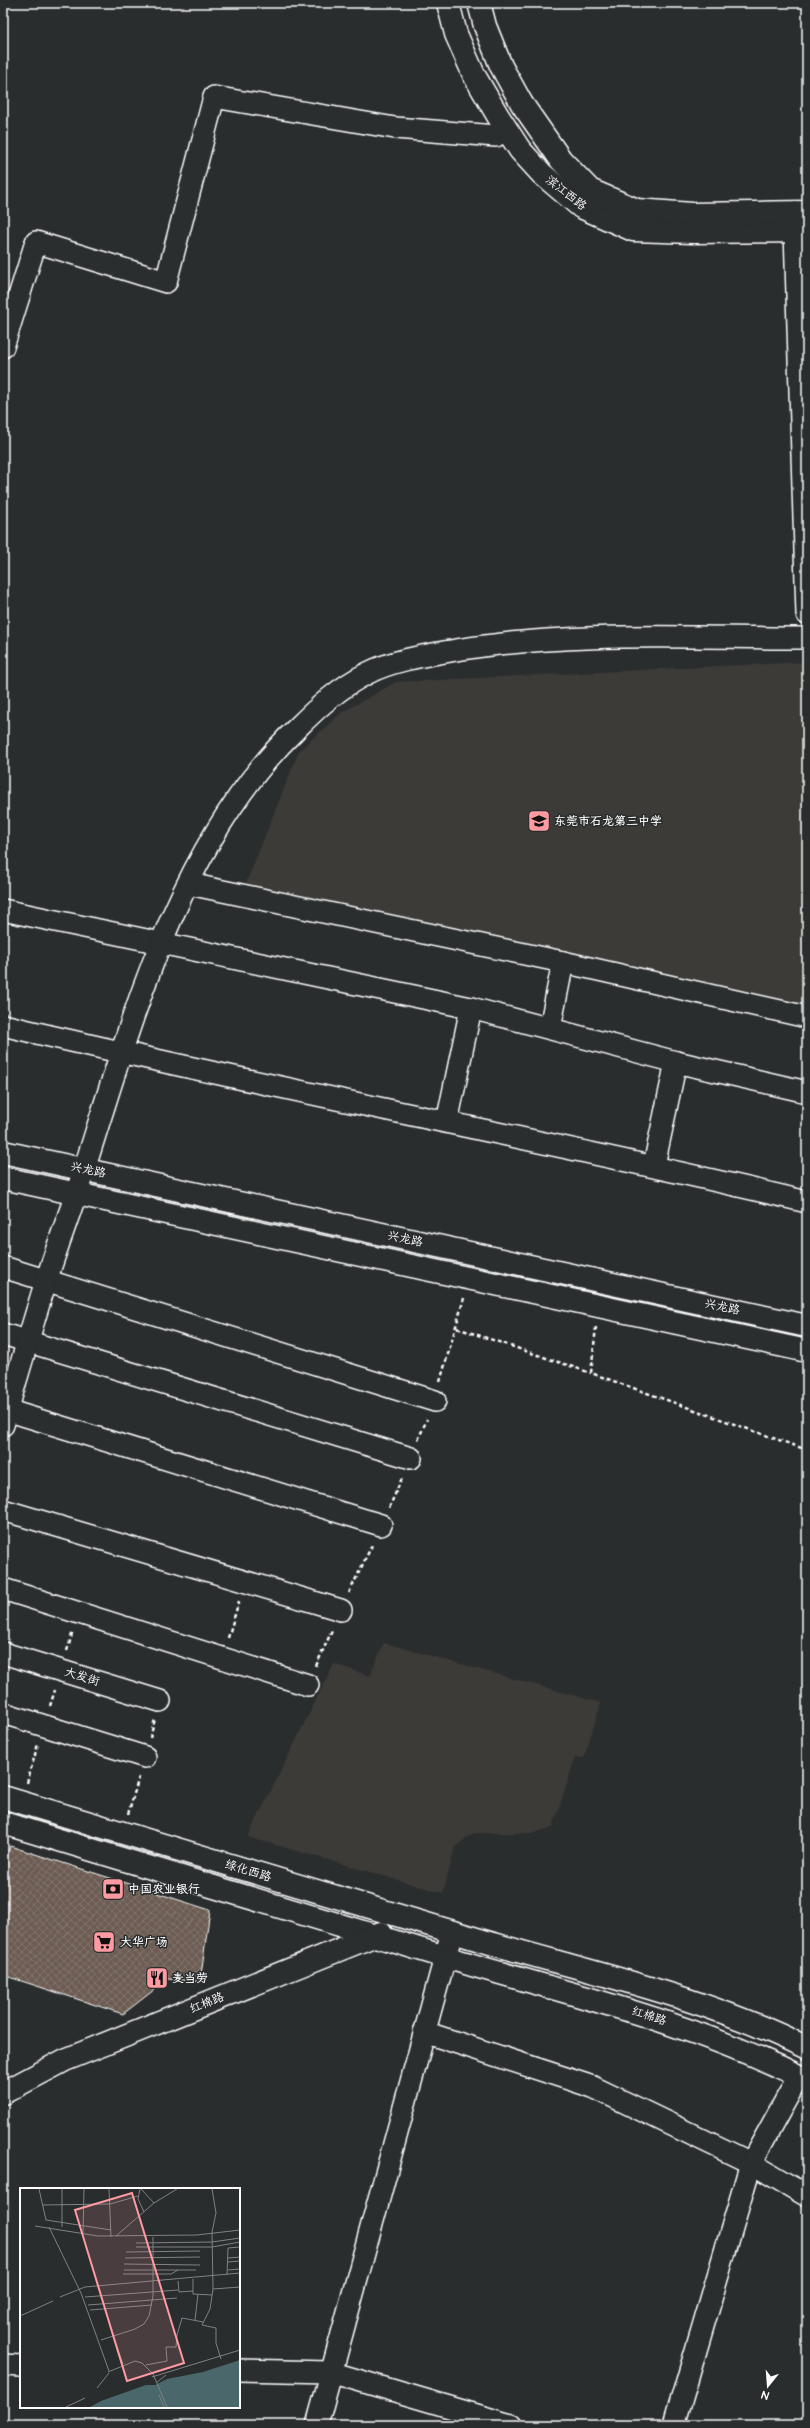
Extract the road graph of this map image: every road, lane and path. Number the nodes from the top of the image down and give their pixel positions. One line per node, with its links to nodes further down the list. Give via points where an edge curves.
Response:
1 (448, 3): 5 (main road, 滨江西路, via 456,34 474,74 520,150 542,174 581,207 633,230)
2 (479, 3): 4 (main road, 滨江西路, via 501,66 522,104 561,160 590,190 637,210 692,214)
3 (496, 136): 6 (street, via 395,128 214,97 166,282 36,242)
4 (807, 212)
5 (801, 231): 7 (street)
6 (3, 347)
7 (807, 614)
8 (807, 638): 9 (street, via 562,639 499,643 423,656 369,672 325,701 271,753 227,811)
9 (189, 884): 11 (street); 12 (street)
10 (3, 910): 11 (street)
11 (162, 944): 13 (street); 17 (street)
12 (563, 962): 14 (street); 16 (street)
13 (471, 1008): 16 (street); 20 (street)
14 (807, 1017)
15 (3, 1025): 17 (street)
16 (550, 1028): 18 (street)
17 (121, 1053): 20 (street); 23 (street)
18 (676, 1062): 19 (street); 22 (street)
19 (807, 1092)
20 (447, 1122): 22 (street)
21 (3, 1152): 23 (main road, 兴龙路)
22 (654, 1165): 26 (street)
23 (84, 1169): 25 (street); 31 (main road, 兴龙路)
24 (3, 1178): 25 (main road, 兴龙路)
25 (76, 1194): 28 (main road, 兴龙路); 29 (street)
26 (807, 1202)
27 (3, 1267): 29 (street)
28 (469, 1277): 30 (main road, 兴龙路); 32 (path)
29 (46, 1280): 34 (street); 37 (street)
30 (598, 1306): 35 (main road, 兴龙路); 36 (path)
31 (807, 1326)
32 (457, 1328): 36 (path); 37 (path)
33 (3, 1334): 34 (street)
34 (28, 1341): 38 (street); 40 (street)
35 (807, 1351)
36 (591, 1373): 39 (path)
37 (435, 1401): 40 (path)
38 (4, 1415): 42 (street)
39 (807, 1450)
40 (411, 1458): 42 (path)
41 (3, 1510): 43 (street)
42 (381, 1525): 45 (path)
43 (245, 1581): 45 (street); 47 (path)
44 (3, 1589): 47 (street)
45 (341, 1610): 48 (path)
46 (3, 1653): 49 (street, 大发街)
47 (223, 1658): 48 (street)
48 (308, 1684)
49 (160, 1702)
50 (3, 1713): 51 (street)
51 (144, 1757)
52 (3, 1797): 54 (main road, 绿化西路)
53 (3, 1823): 56 (main road, 绿化西路)
54 (413, 1920): 55 (main road, 绿化西路); 56 (main road, 红棉路)
55 (452, 1932): 57 (street); 60 (main road, 绿化西路, via 614,1977 720,2010)
56 (375, 1935): 57 (main road, 绿化西路); 62 (main road, 红棉路, via 65,2060)
57 (445, 1957): 58 (main road, 绿化西路); 59 (street)
58 (486, 1969): 61 (main road, 红棉路, via 605,2002 710,2036)
59 (424, 2032): 63 (street, via 593,2087); 68 (street)
60 (807, 2048)
61 (803, 2078): 63 (street)
62 (3, 2093)
63 (751, 2163): 64 (street); 71 (street)
64 (807, 2196)
65 (3, 2365): 66 (street)
66 (20, 2366)
67 (240, 2370): 68 (street)
68 (330, 2372): 69 (street); 70 (street)
69 (317, 2425)
70 (511, 2425)
71 (674, 2425)

